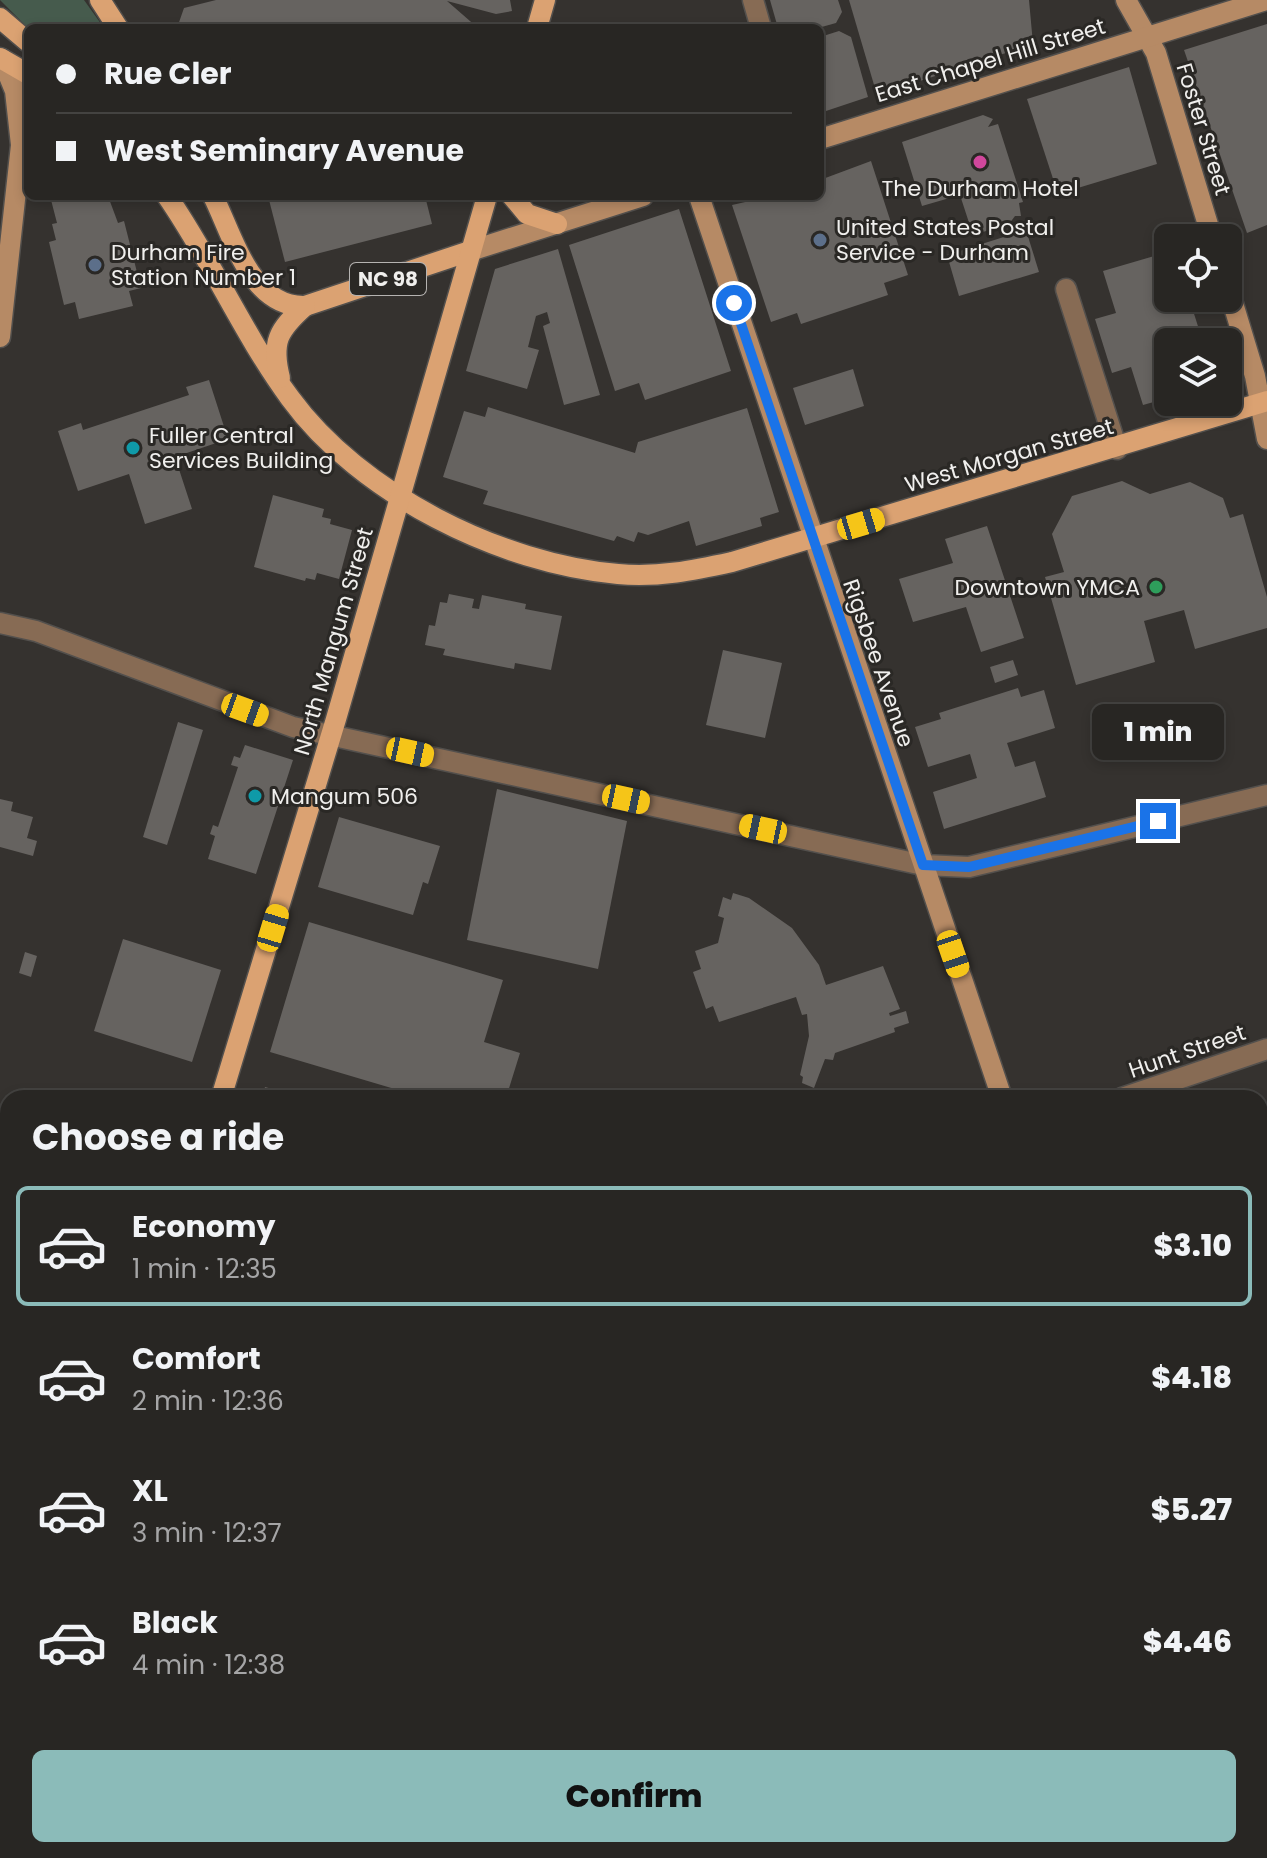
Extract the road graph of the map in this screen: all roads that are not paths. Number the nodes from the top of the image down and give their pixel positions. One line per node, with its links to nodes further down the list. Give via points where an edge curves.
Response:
1 (100, 0): 8 (main road)
2 (545, 0): 9 (main road)
3 (753, 0): 10 (street)
4 (1126, 0): 11 (street, Foster Street)
5 (1266, 0): 6 (street, East Chapel Hill Street)
6 (1228, 6): 11 (street, East Chapel Hill Street)
7 (0, 18): 12 (main road)
8 (115, 24)
9 (538, 24)
10 (760, 24)
11 (1146, 35): 15 (street, East Chapel Hill Street); 24 (street, Foster Street)
12 (24, 39)
13 (1, 59): 14 (main road); 16 (street, via 15,91)
14 (24, 72)
15 (824, 138)
16 (24, 141): 29 (street)
17 (170, 200): 30 (main road, West Morgan Street)
18 (215, 200): 27 (main road, via 262,290 285,305)
19 (486, 200): 25 (main road, North Mangum Street)
20 (515, 200): 23 (main road, via 527,214)
21 (631, 200): 23 (street)
22 (700, 200): 35 (street, Rigsbee Avenue)
23 (557, 224): 25 (street)
24 (1208, 224)
25 (470, 251): 27 (main road, NC 98); 34 (main road, North Mangum Street)
26 (1066, 289): 33 (street)
27 (305, 306): 30 (main road, via 278,337)
28 (1236, 312): 31 (street)
29 (0, 337)
30 (282, 387): 34 (main road, West Morgan Street, via 334,446)
31 (1264, 402): 32 (street); 33 (main road, West Morgan Street)
32 (1267, 439)
33 (1117, 449): 35 (main road, West Morgan Street)
34 (399, 496): 35 (main road, West Morgan Street, via 522,554 620,575 686,572); 37 (main road, North Mangum Street)
35 (812, 539): 39 (street, Rigsbee Avenue)
36 (0, 623): 37 (street, via 36,631 268,719)
37 (331, 735): 39 (street); 41 (main road, North Mangum Street)
38 (1267, 795): 39 (street, via 969,867)
39 (923, 865): 42 (street, Rigsbee Avenue)
40 (1267, 1049): 43 (street, Hunt Street)
41 (223, 1090)
42 (999, 1090)
43 (1146, 1090)

